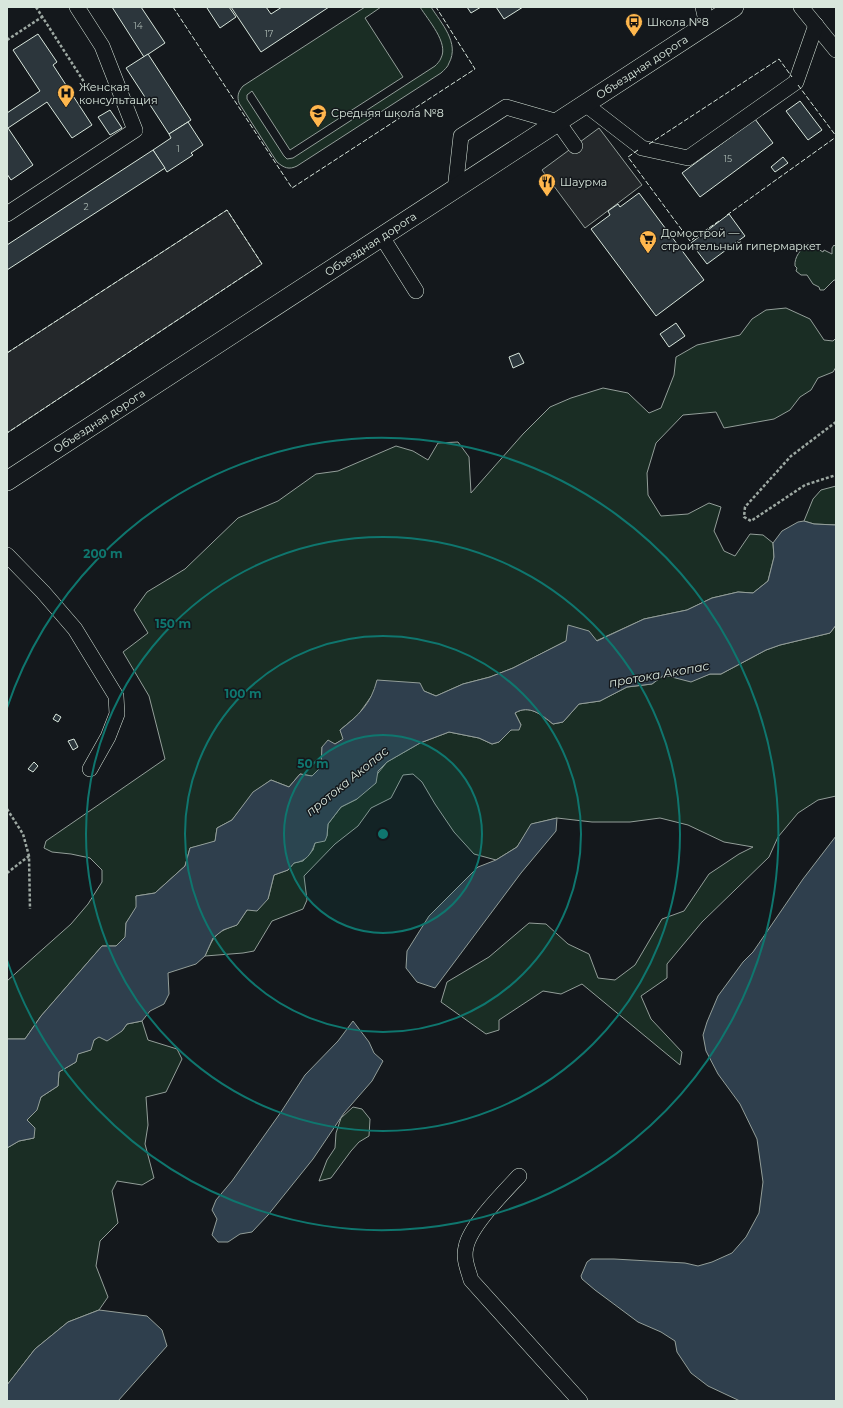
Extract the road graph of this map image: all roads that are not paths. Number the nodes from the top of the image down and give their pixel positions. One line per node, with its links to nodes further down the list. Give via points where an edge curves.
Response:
1 (77, 7): 11 (street, via 102,46 135,130)
2 (734, 7): 4 (main road, Объездная дорога)
3 (801, 7): 5 (street)
4 (705, 16): 7 (main road, Объездная дорога)
5 (816, 25): 6 (street); 7 (street, via 796,82 688,158 642,148)
6 (836, 50)
7 (585, 104): 8 (main road, Объездная дорога)
8 (558, 122): 9 (street); 10 (main road, Объездная дорога); 10 (street, via 506,107 461,136)
9 (575, 146)
10 (454, 190): 12 (main road, Объездная дорога)
11 (7, 214)
12 (382, 237): 13 (street); 14 (main road, Объездная дорога)
13 (416, 291)
14 (7, 481)
15 (7, 556): 16 (street, via 44,592 75,629 116,696 117,714 108,737)
16 (90, 769)
17 (519, 1176): 18 (street, via 474,1228 466,1247 465,1261 472,1280)
18 (580, 1401)

